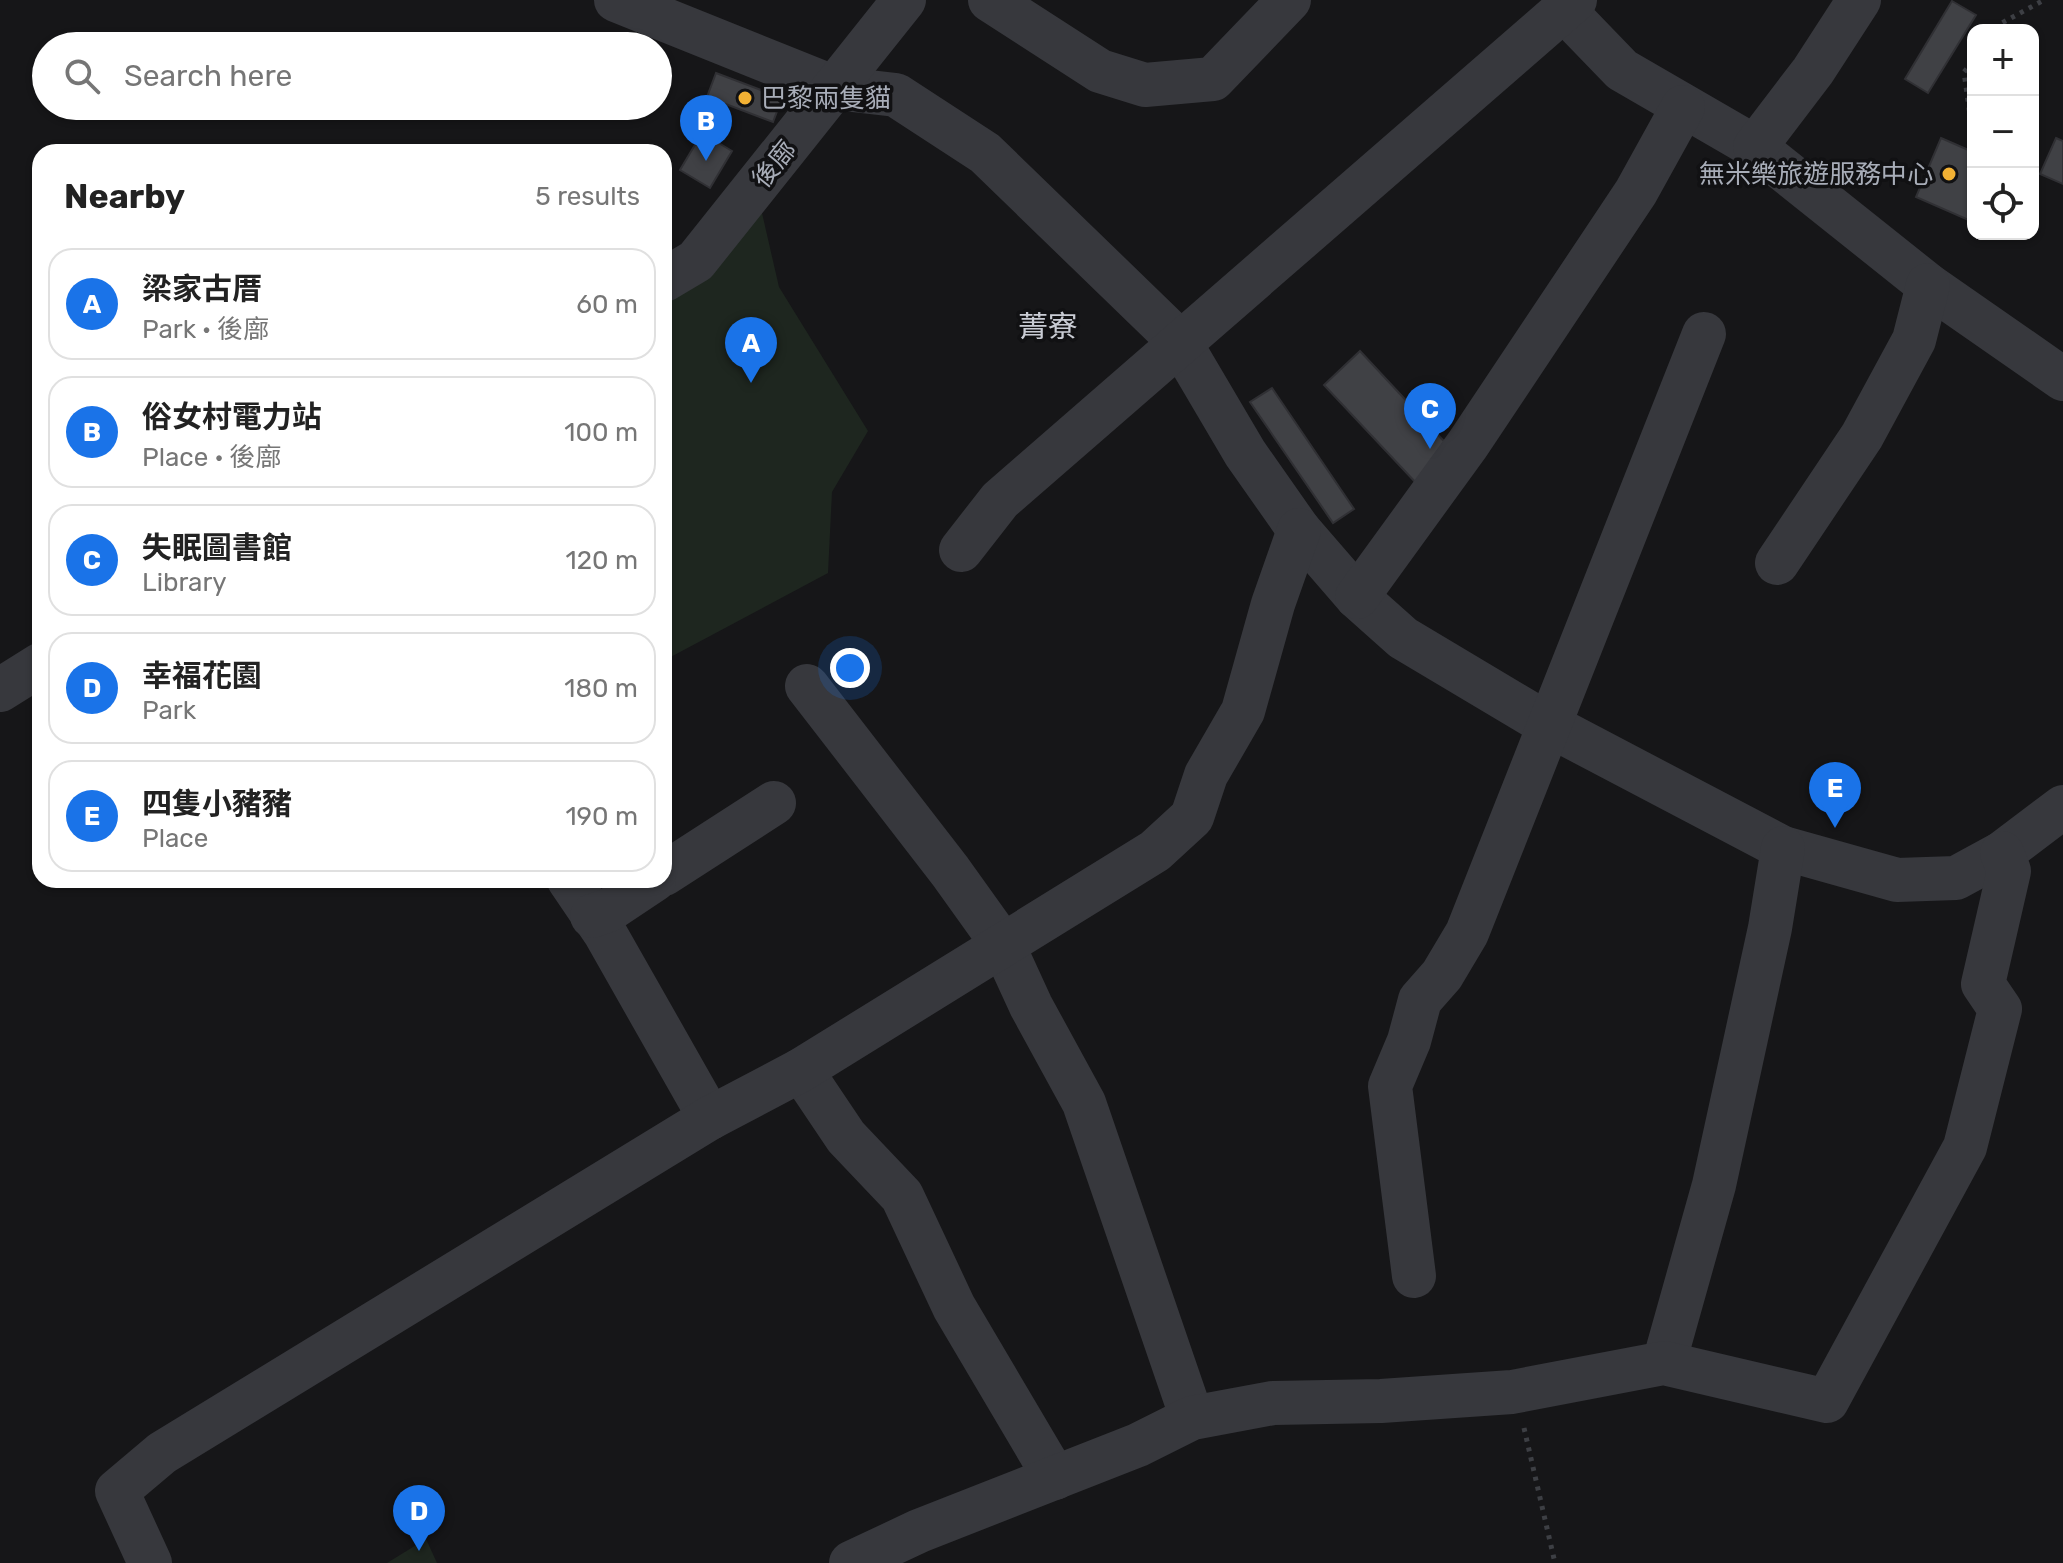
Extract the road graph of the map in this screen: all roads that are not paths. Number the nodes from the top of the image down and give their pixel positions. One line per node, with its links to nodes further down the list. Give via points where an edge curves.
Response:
1 (616, 0): 7 (street)
2 (904, 0): 7 (street, 後廍)
3 (990, 0): 4 (street, via 1100,71 1145,85 1213,79)
4 (1289, 0)
5 (1859, 0): 9 (street)
6 (1569, 5): 8 (street, via 1622,70); 13 (street)
7 (835, 88): 10 (street, 後廍, via 696,261); 13 (street, via 896,95 985,153)
8 (1683, 107): 9 (street); 18 (street, via 1636,192 1468,444)
9 (1755, 147): 11 (street)
10 (672, 275)
11 (1928, 285): 14 (street); 17 (street, via 1914,340 1862,436)
12 (1704, 334): 22 (street)
13 (1179, 341): 15 (street, via 1245,453); 16 (street, via 1000,500)
14 (2063, 379)
15 (1299, 530): 18 (street); 31 (street, via 1243,711 1206,775 1192,817 1155,851)
16 (961, 550)
17 (1777, 563)
18 (1357, 597): 22 (street, via 1403,638)
19 (32, 670): 21 (street)
20 (807, 686): 31 (street)
21 (0, 690)
22 (1549, 725): 25 (street); 34 (street, via 1467,933 1420,1000 1390,1086)
23 (774, 803): 27 (street)
24 (2063, 807): 26 (street)
25 (1783, 848): 26 (street, via 1897,880 1956,878); 35 (street, via 1714,1185)
26 (2002, 853): 35 (street, via 2009,871 1983,984 2000,1009 1965,1147 1827,1401)
27 (672, 869)
28 (574, 888): 30 (street)
29 (642, 888): 30 (street)
30 (592, 916): 33 (street)
31 (1003, 945): 32 (street); 36 (street, via 1084,1103)
32 (801, 1070): 33 (street); 37 (street, via 846,1137 902,1196 954,1307)
33 (710, 1118): 38 (street, via 162,1453 117,1491)
34 (1414, 1276)
35 (1664, 1363): 36 (street, via 1512,1392 1273,1403)
36 (1192, 1418): 37 (street)
37 (1055, 1478): 39 (street)
38 (150, 1563)
39 (851, 1563)

